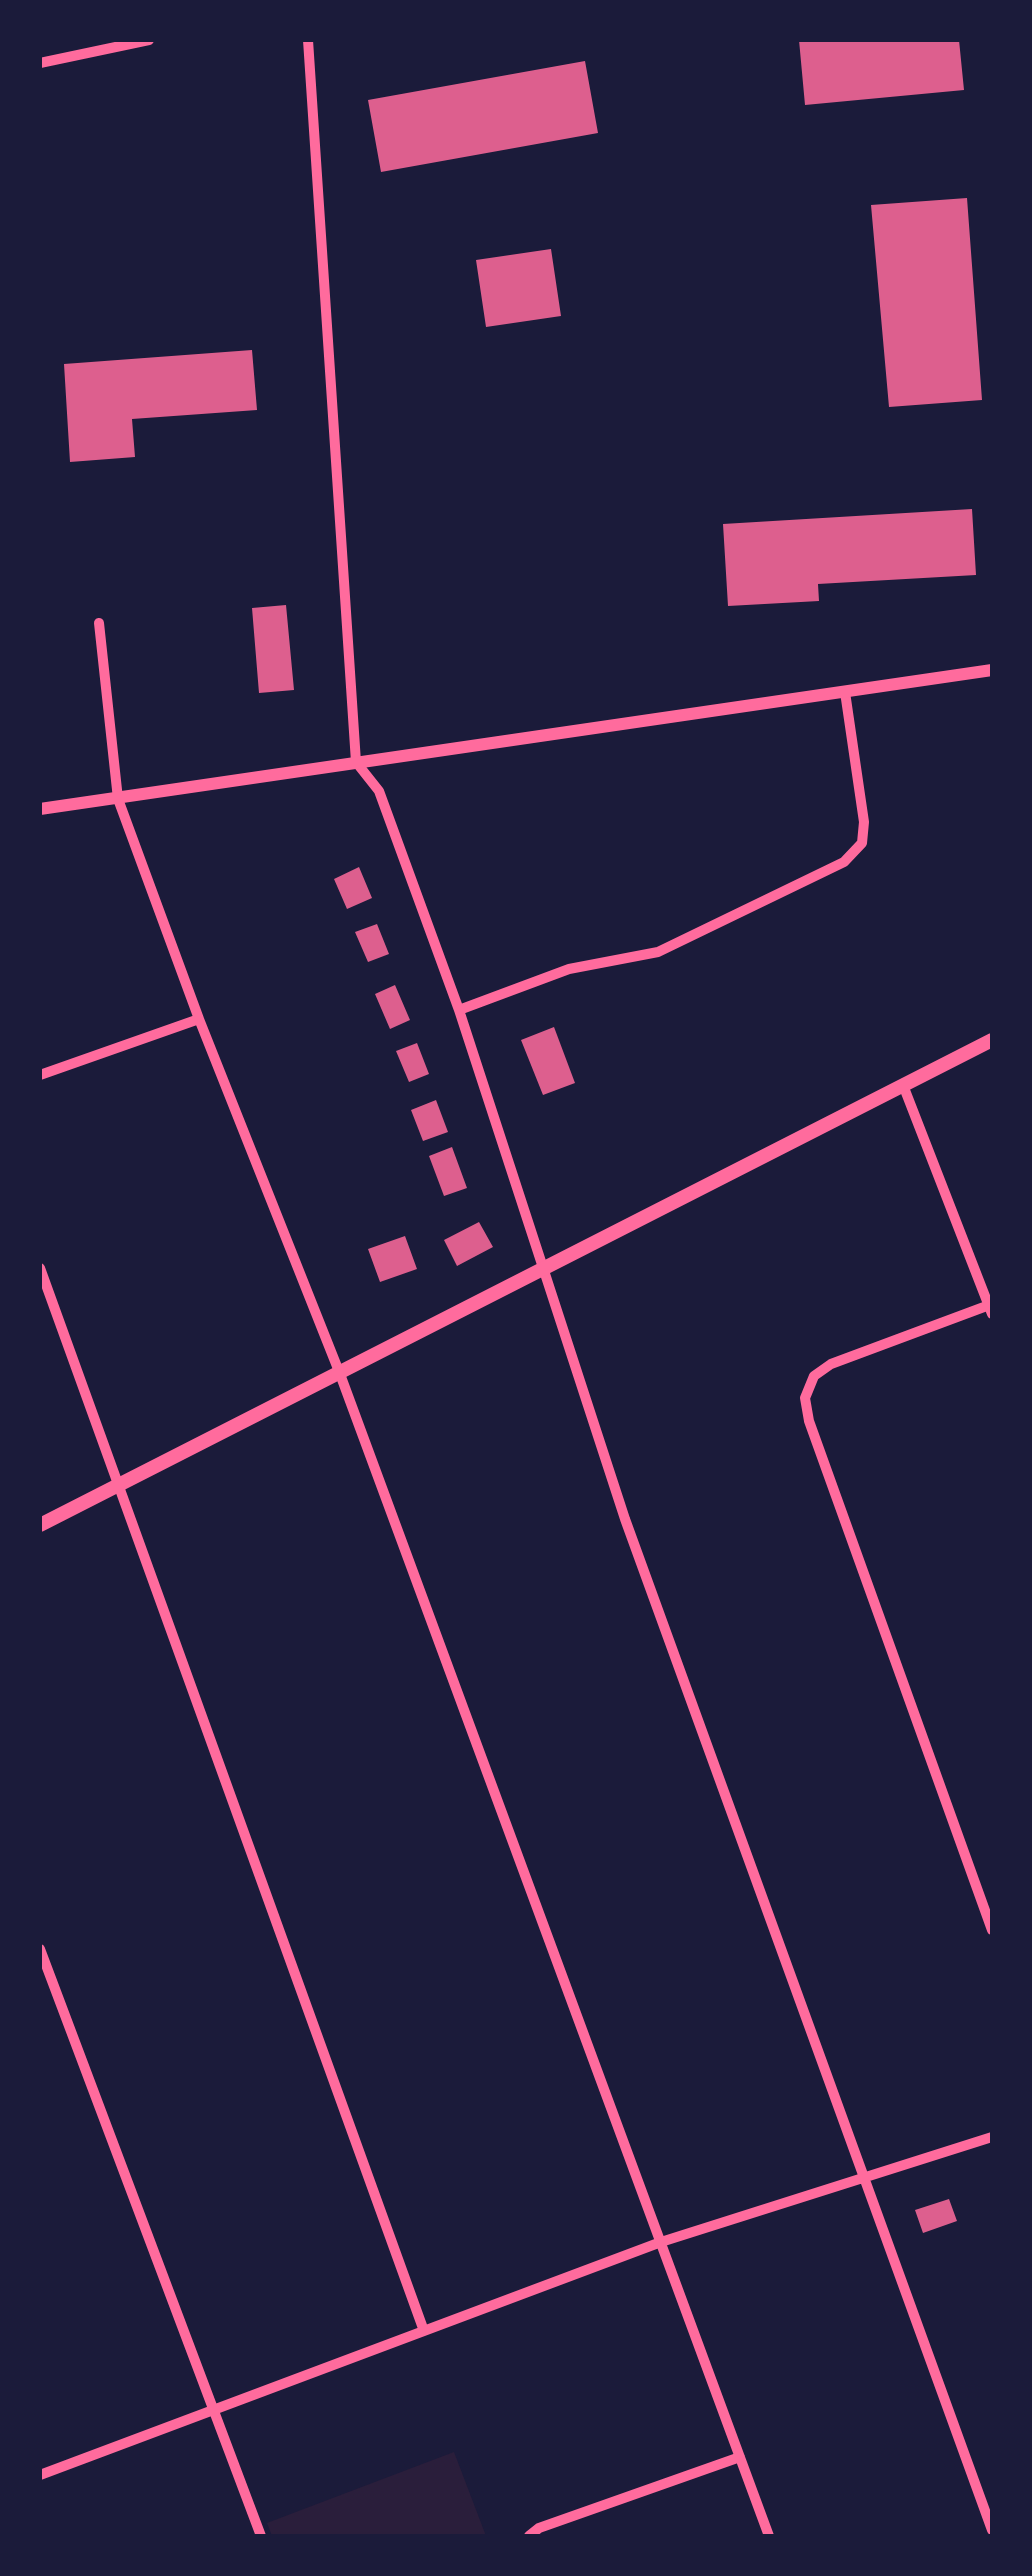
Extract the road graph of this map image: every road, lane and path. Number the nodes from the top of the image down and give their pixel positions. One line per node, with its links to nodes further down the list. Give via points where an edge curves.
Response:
1 (149, 40): 3 (street)
2 (308, 40): 7 (street)
3 (40, 63)
4 (99, 623): 8 (street)
5 (992, 670): 6 (street)
6 (845, 692): 7 (street); 10 (street, via 864,822 862,844 844,862 658,952 569,969)
7 (356, 762): 8 (street); 10 (street, via 379,791)
8 (118, 799): 9 (street); 11 (street)
9 (40, 809)
10 (459, 1010): 16 (street)
11 (199, 1018): 13 (street); 18 (street)
12 (992, 1040): 14 (main road)
13 (40, 1075)
14 (904, 1085): 16 (main road); 17 (street)
15 (40, 1268): 19 (street)
16 (546, 1268): 18 (main road); 24 (street, via 625,1520)
17 (991, 1308): 21 (street, via 831,1364 814,1376 805,1398)
18 (340, 1374): 19 (main road); 25 (street)
19 (120, 1486): 20 (main road); 26 (street)
20 (40, 1525)
21 (992, 1930)
22 (40, 1949): 27 (street)
23 (992, 2137): 24 (street)
24 (864, 2180): 25 (street); 30 (street)
25 (661, 2242): 26 (street); 28 (street)
26 (424, 2331): 27 (street)
27 (212, 2411): 29 (street); 31 (street)
28 (740, 2457): 32 (street); 33 (street)
29 (40, 2475)
30 (992, 2530)
31 (262, 2536)
32 (529, 2536)
33 (770, 2536)

